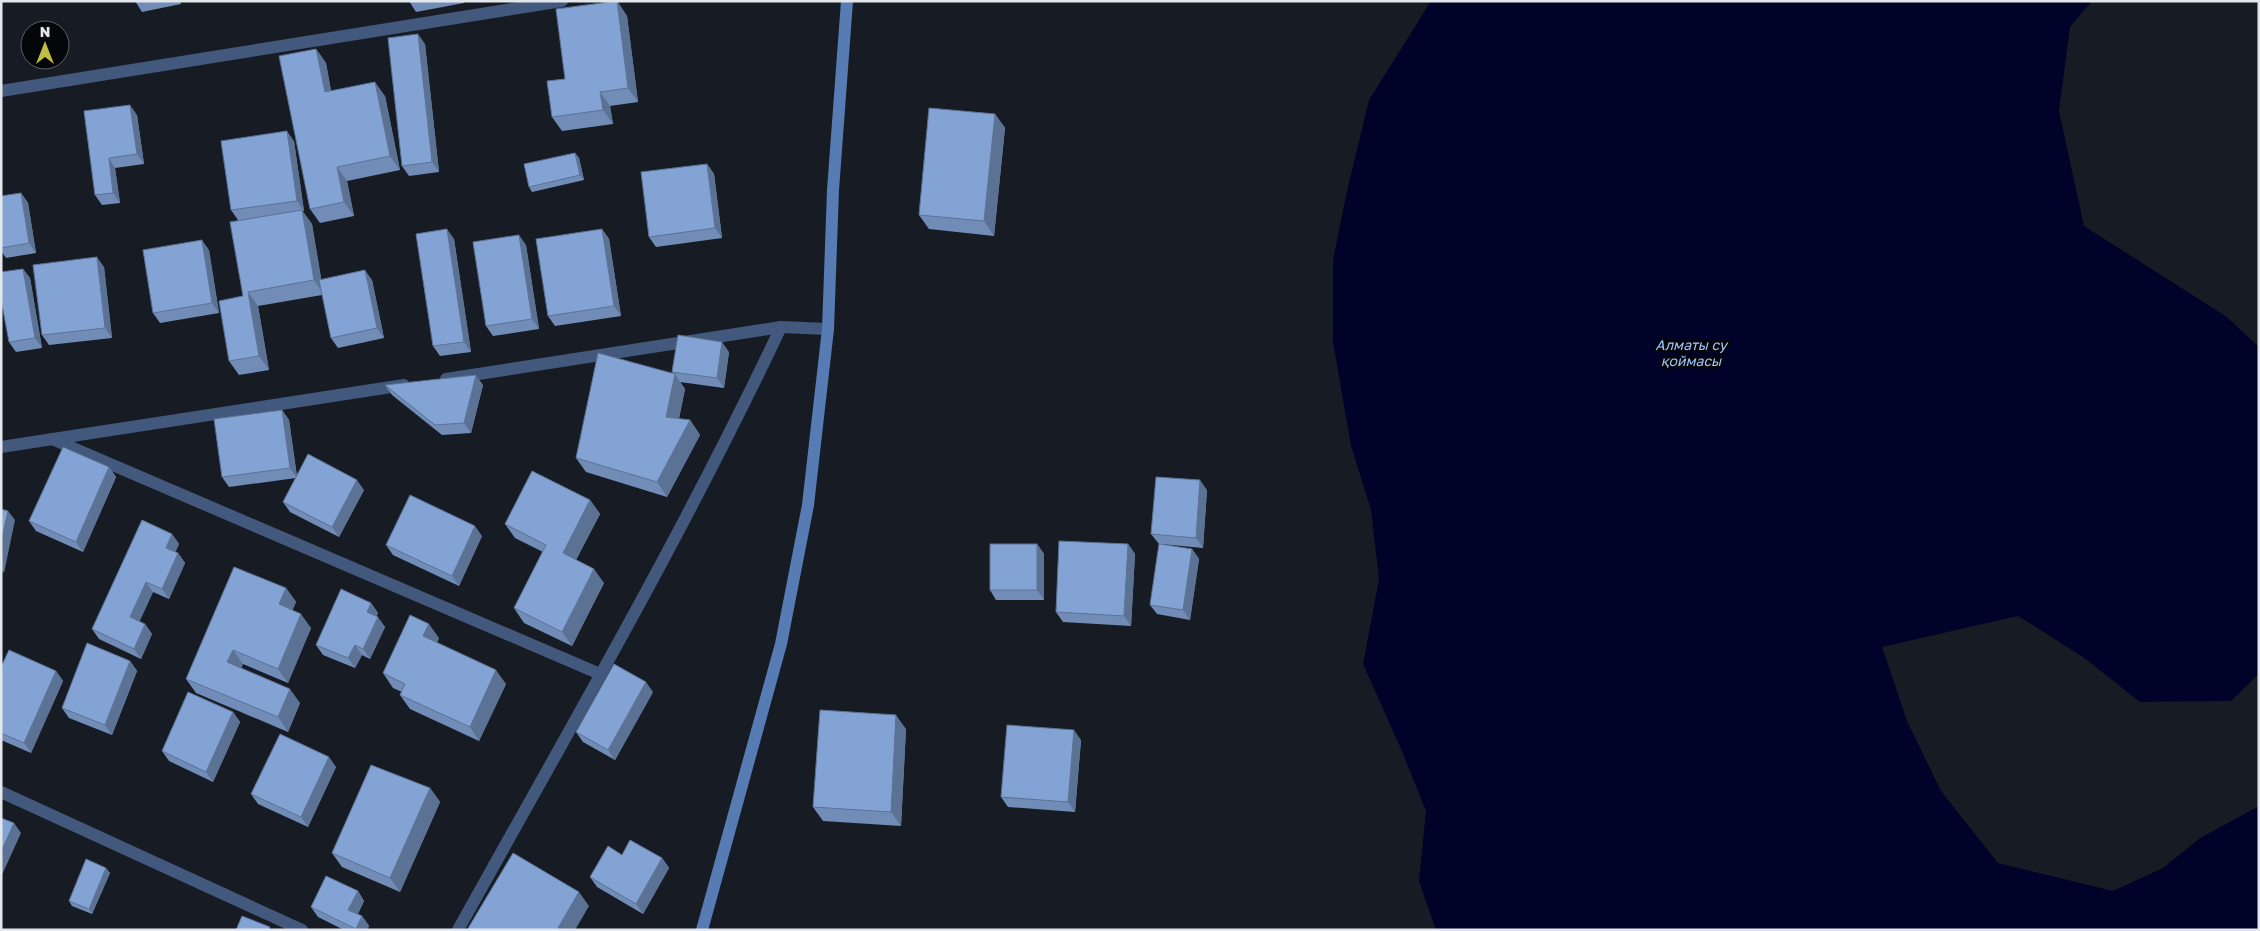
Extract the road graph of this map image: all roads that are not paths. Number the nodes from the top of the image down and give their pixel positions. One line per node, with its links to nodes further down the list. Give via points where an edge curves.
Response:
1 (562, 1): 3 (street)
2 (847, 1): 5 (street, via 833,190)
3 (1, 91)
4 (781, 327): 5 (street); 6 (street); 10 (street, via 693,506)
5 (828, 329): 14 (street, via 808,505 781,644)
6 (436, 380)
7 (416, 383): 8 (street)
8 (52, 439): 9 (street); 10 (street)
9 (1, 447)
10 (600, 674): 13 (street)
11 (1, 792): 12 (street)
12 (302, 930)
13 (458, 930)
14 (702, 930)

